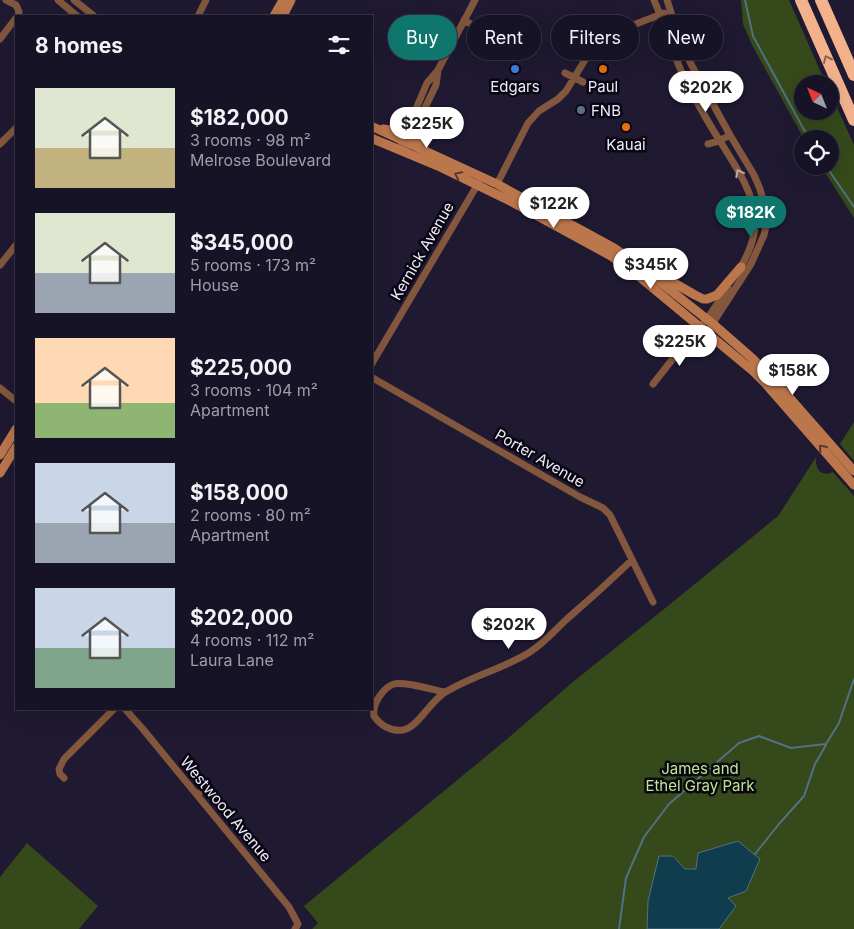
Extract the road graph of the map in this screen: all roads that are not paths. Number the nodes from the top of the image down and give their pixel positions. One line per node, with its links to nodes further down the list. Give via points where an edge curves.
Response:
1 (6, 0): 15 (street, via 18,7)
2 (58, 0): 13 (street)
3 (206, 0): 17 (street)
4 (283, 0): 18 (street)
5 (291, 0): 19 (street)
6 (474, 0): 21 (street)
7 (654, 0): 14 (street)
8 (667, 0): 12 (street)
9 (801, 0): 28 (highway, one-way to 9)
10 (822, 0): 25 (highway)
11 (77, 1): 13 (street); 16 (street)
12 (670, 10): 14 (street); 32 (street, via 692,66)
13 (72, 12)
14 (660, 14): 26 (street, via 606,37 591,51); 34 (street, via 683,76)
15 (18, 15)
16 (93, 15)
17 (198, 15)
18 (275, 15)
19 (284, 15)
20 (15, 20): 23 (street)
21 (464, 20): 22 (street); 30 (street, via 438,70 427,83)
22 (467, 22)
23 (0, 39)
24 (565, 73): 26 (street)
25 (854, 75)
26 (574, 78): 27 (street); 40 (street, via 562,96 539,111 528,123)
27 (583, 82)
28 (854, 120)
29 (373, 127): 30 (street, via 391,130); 37 (street)
30 (412, 127): 37 (street); 38 (street)
31 (15, 129): 35 (street)
32 (730, 135): 34 (street); 45 (street, via 754,175 768,218 751,264)
33 (373, 139): 37 (street)
34 (719, 141): 36 (street); 44 (street, one-way to 34, via 754,235 753,205 746,186)
35 (0, 144)
36 (708, 144)
37 (403, 147): 38 (street); 39 (street, one-way to 37, via 438,166)
38 (422, 150): 39 (street)
39 (479, 181): 40 (street); 46 (street, via 611,256); 47 (street, Kernick Avenue)
40 (497, 184): 42 (street)
41 (15, 246): 43 (street)
42 (636, 263): 44 (street, via 707,299 717,295); 45 (street)
43 (0, 265)
44 (741, 267): 45 (street)
45 (710, 322): 46 (street); 55 (street, via 760,366)
46 (704, 330): 49 (street, via 690,337); 57 (street, one-way to 46, via 765,383)
47 (373, 362)
48 (373, 378): 58 (street, Porter Avenue, via 603,508)
49 (653, 384)
50 (0, 388): 51 (street)
51 (15, 401)
52 (15, 432): 54 (street)
53 (15, 449): 56 (street)
54 (0, 455)
55 (854, 471)
56 (0, 473)
57 (854, 485)
58 (632, 560): 59 (street, Porter Avenue); 60 (street, via 537,647)
59 (652, 602)
60 (445, 692): 60 (street, via 412,727 404,730 389,728 374,716 374,705 381,693 396,683)
61 (113, 710): 63 (street, via 64,759 59,769)
62 (126, 710): 65 (street, Westwood Avenue)
63 (64, 778)
64 (207, 786): 65 (street)
65 (196, 795): 66 (street, Westwood Avenue, via 289,907 298,922)
66 (295, 929)

